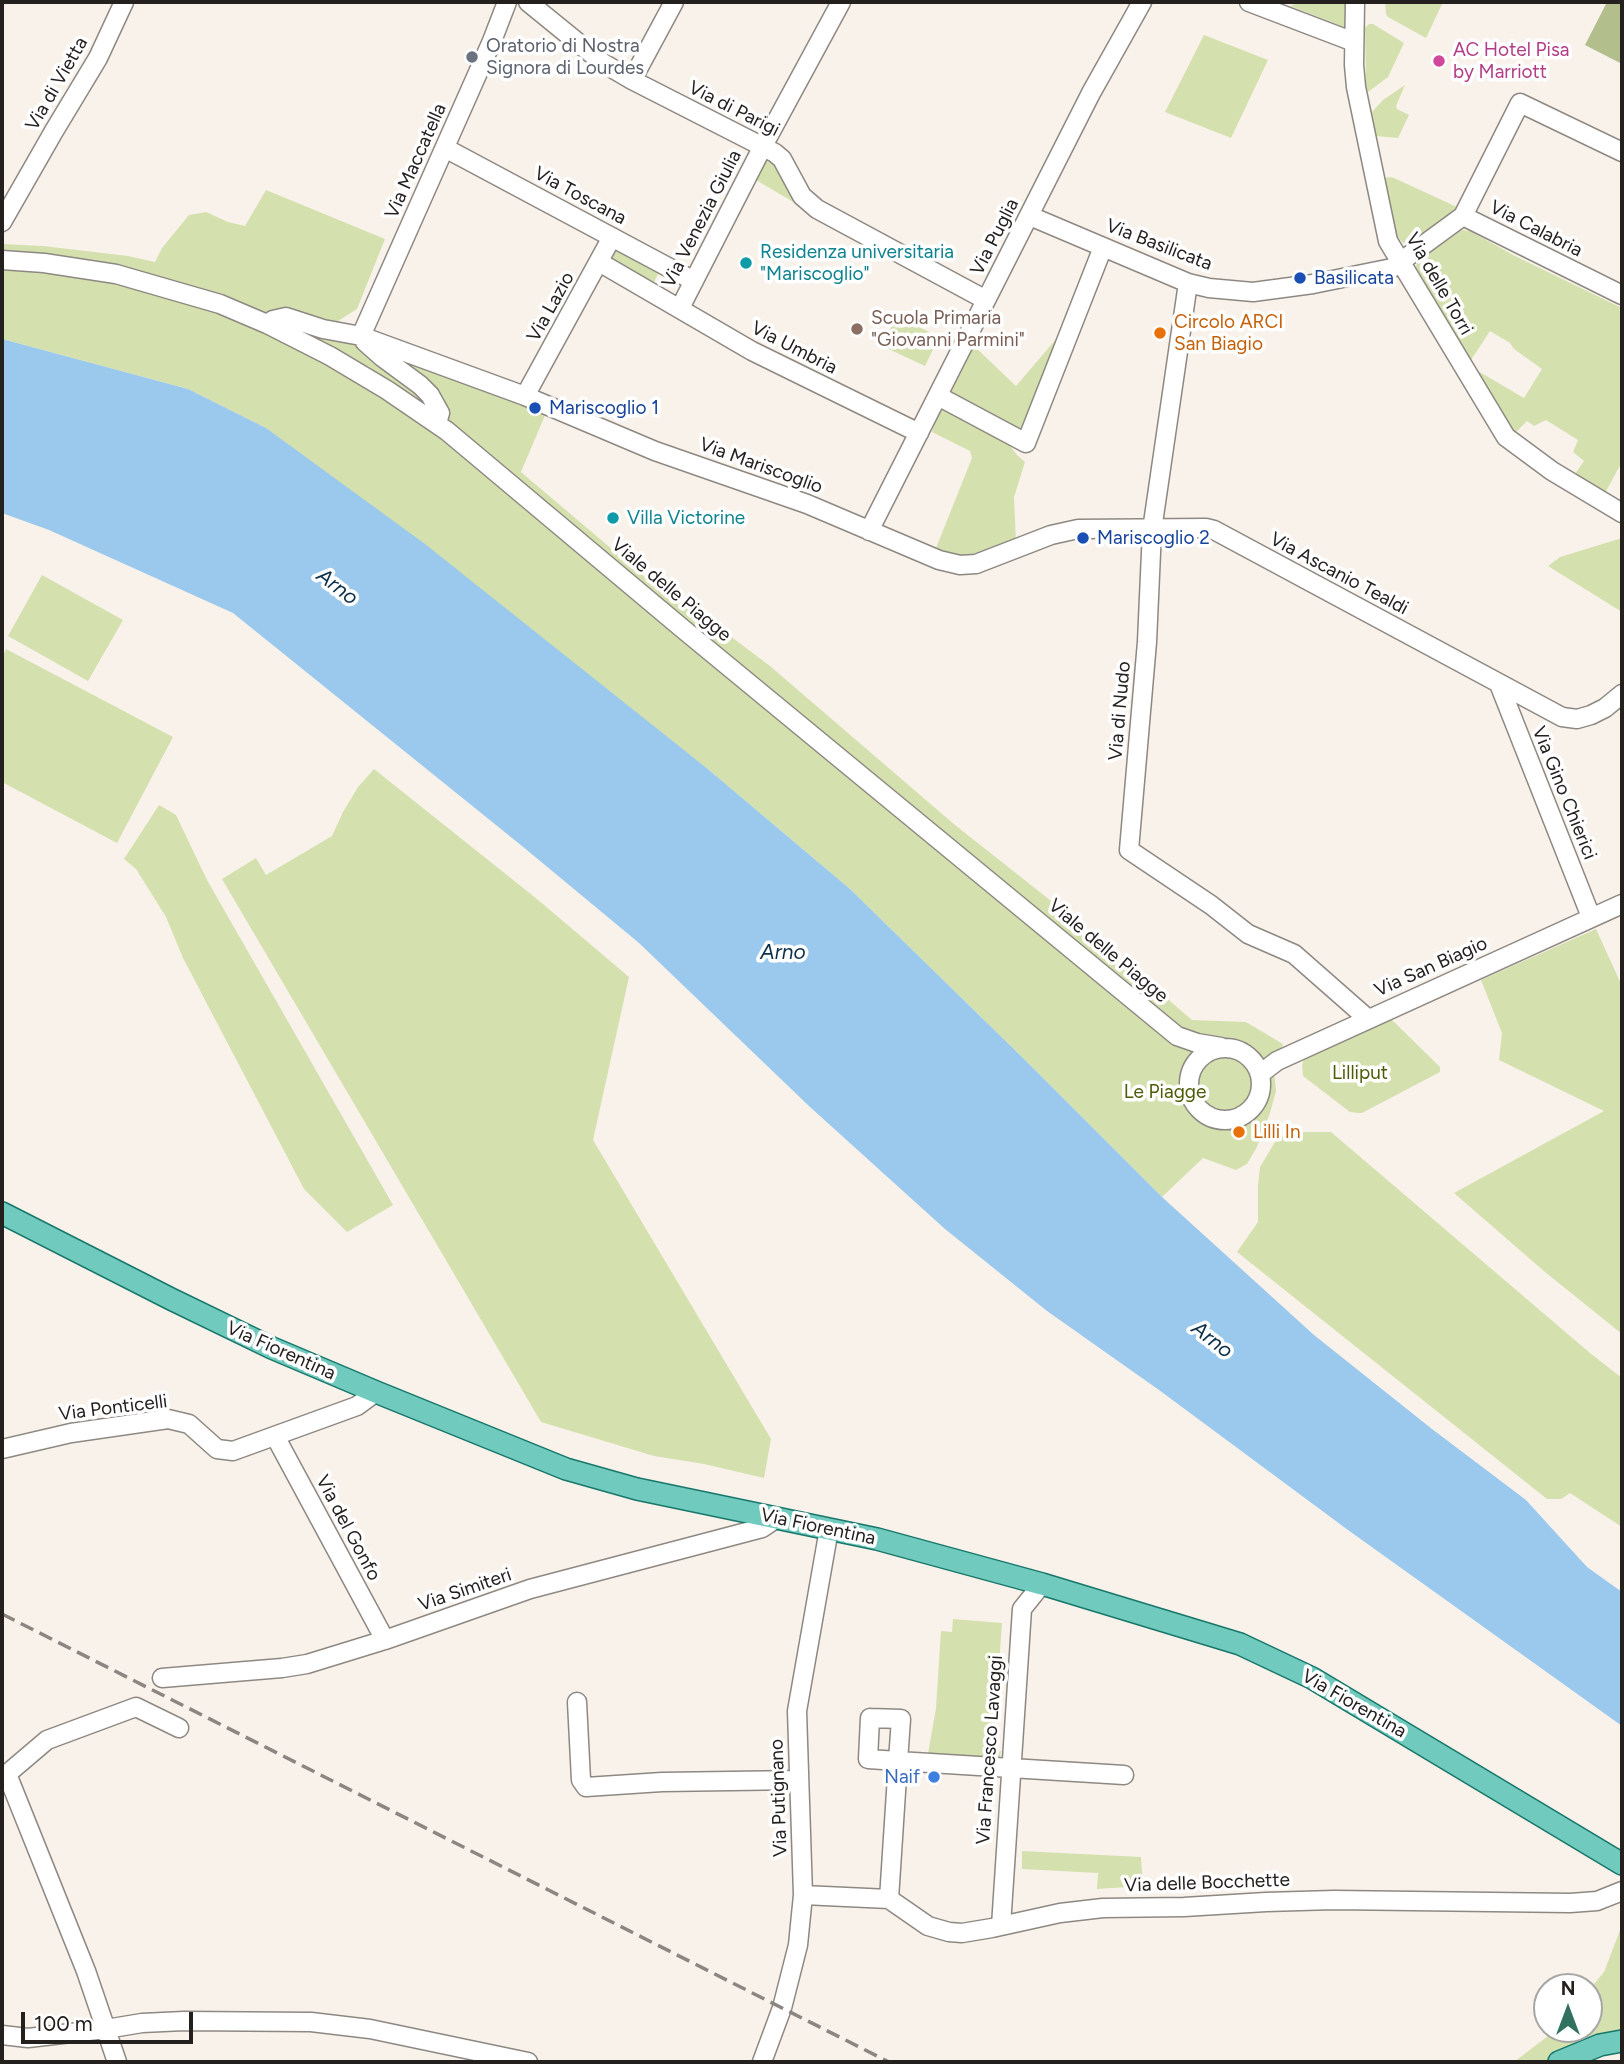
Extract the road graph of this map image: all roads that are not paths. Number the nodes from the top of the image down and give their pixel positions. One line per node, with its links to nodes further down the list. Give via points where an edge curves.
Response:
1 (124, 2): 16 (street, Via di Vietta, via 99,58)
2 (507, 2): 12 (street, Via Maccatella)
3 (528, 2): 10 (street, Via di Parigi, via 590,54)
4 (674, 2): 10 (street)
5 (1142, 2): 14 (street, Via Puglia)
6 (1249, 2): 9 (street)
7 (1355, 2): 9 (street, Via delle Torri)
8 (833, 4): 11 (street, Via Venezia Giulia)
9 (1354, 42): 21 (street, Via delle Torri, via 1356,87 1374,179 1388,241)
10 (632, 80): 11 (street, Via di Parigi)
11 (762, 146): 23 (street, Via Venezia Giulia); 27 (street, Via di Parigi, via 782,159 813,207)
12 (445, 148): 17 (street, Via Toscana); 30 (street, Via Maccatella)
13 (1622, 152): 15 (street, via 1520,103)
14 (1030, 216): 18 (street, Via Basilicata); 27 (street, Via Puglia)
15 (1463, 216): 21 (street, Via Calabria); 26 (street, Via Calabria)
16 (2, 222)
17 (612, 237): 20 (street, Via Lazio); 22 (street, Via Toscana)
18 (1103, 247): 24 (street, Via Basilicata); 32 (street, via 1026,443)
19 (2, 260): 29 (street, Viale delle Piagge, via 116,274 220,304)
20 (599, 262): 25 (street, Via Umbria); 31 (street, Via Lazio)
21 (1401, 263): 24 (street, Via Basilicata, via 1384,271 1269,291); 35 (street, Via delle Torri, via 1506,436 1552,471)
22 (667, 267): 23 (street, Via Toscana); 25 (street)
23 (694, 281): 28 (street, Via Venezia Giulia)
24 (1188, 283): 36 (street, Via di Nudo)
25 (653, 293): 28 (street, Via Umbria)
26 (1622, 295)
27 (986, 300): 32 (street, Via Puglia)
28 (680, 309): 34 (street, Via Umbria, via 779,365)
29 (267, 324): 30 (street, via 286,317); 33 (street, Viale delle Piagge, via 330,356)
30 (362, 337): 31 (street, Via Mariscoglio); 33 (street, via 430,395 440,414)
31 (525, 396): 37 (street, Via Mariscoglio, via 655,451 799,501)
32 (938, 396): 34 (street, Via Puglia)
33 (436, 423): 43 (street, Viale delle Piagge)
34 (919, 433): 37 (street, Via Puglia)
35 (1622, 513)
36 (1152, 530): 37 (street, Via Mariscoglio, via 1071,530 986,561 960,565); 38 (street, Via Ascanio Tealdi, via 1214,530); 42 (street, Via di Nudo, via 1129,850 1248,934 1294,954)
37 (869, 531)
38 (1499, 684): 39 (street, Via Ascanio Tealdi, via 1555,714 1577,719 1605,708); 41 (street, Via Gino Chierici)
39 (1622, 694)
40 (1622, 904): 41 (street, Via San Biagio)
41 (1591, 917): 42 (street, Via San Biagio)
42 (1368, 1019): 46 (street, Via San Biagio, via 1278,1060)
43 (1177, 1036): 44 (street, Viale delle Piagge); 45 (street, Viale delle Piagge)
44 (1221, 1047): 45 (street, via 1203,1055); 46 (street, via 1244,1053)
45 (1192, 1068): 46 (street, via 1192,1099 1205,1114 1224,1120 1251,1109 1261,1092)
46 (1260, 1074)
47 (2, 1213): 48 (main road, Via Fiorentina, via 216,1322)
48 (376, 1392): 49 (street, Via Ponticelli, via 358,1406); 51 (main road, Via Fiorentina, via 590,1477)
49 (275, 1436): 50 (street, Via Ponticelli, via 221,1451 189,1424 154,1420); 56 (street, Via del Gonfo)
50 (2, 1449)
51 (777, 1518): 52 (main road, Via Fiorentina); 56 (street, Via Simiteri, via 762,1528 530,1589)
52 (829, 1529): 53 (main road, Via Fiorentina); 62 (street, Via Putignano, via 799,1698)
53 (1011, 1576): 54 (main road, Via Fiorentina); 55 (street)
54 (1042, 1584): 55 (street); 63 (main road, Via Fiorentina, via 1240,1644 1276,1660 1378,1716)
55 (1022, 1609): 60 (street, Via Francesco Lavaggi)
56 (384, 1640): 57 (street, Via Simiteri, via 307,1664)
57 (162, 1678)
58 (577, 1702): 62 (street, via 581,1780 586,1787)
59 (179, 1728): 68 (street, via 136,1707 47,1740 7,1774)
60 (1010, 1769): 61 (street); 66 (street, via 898,1761); 67 (street, Via Francesco Lavaggi)
61 (1124, 1776)
62 (799, 1780): 65 (street, Via Putignano)
63 (1622, 1864)
64 (1622, 1891): 67 (street, Via delle Bocchette, via 1597,1901 1570,1903 1323,1900 1103,1908)
65 (803, 1895): 66 (street); 75 (street, Via Putignano, via 793,1968)
66 (889, 1899): 67 (street, Via delle Bocchette, via 943,1931 962,1933)
67 (1000, 1926)
68 (106, 2029): 69 (street, via 28,2038); 73 (street); 74 (street, via 173,2021 319,2022)
69 (2, 2035)
70 (1622, 2041): 72 (main road)
71 (1622, 2056): 72 (main road, via 1607,2053)
72 (1568, 2058)
73 (117, 2062)
74 (528, 2062)
75 (762, 2062)

